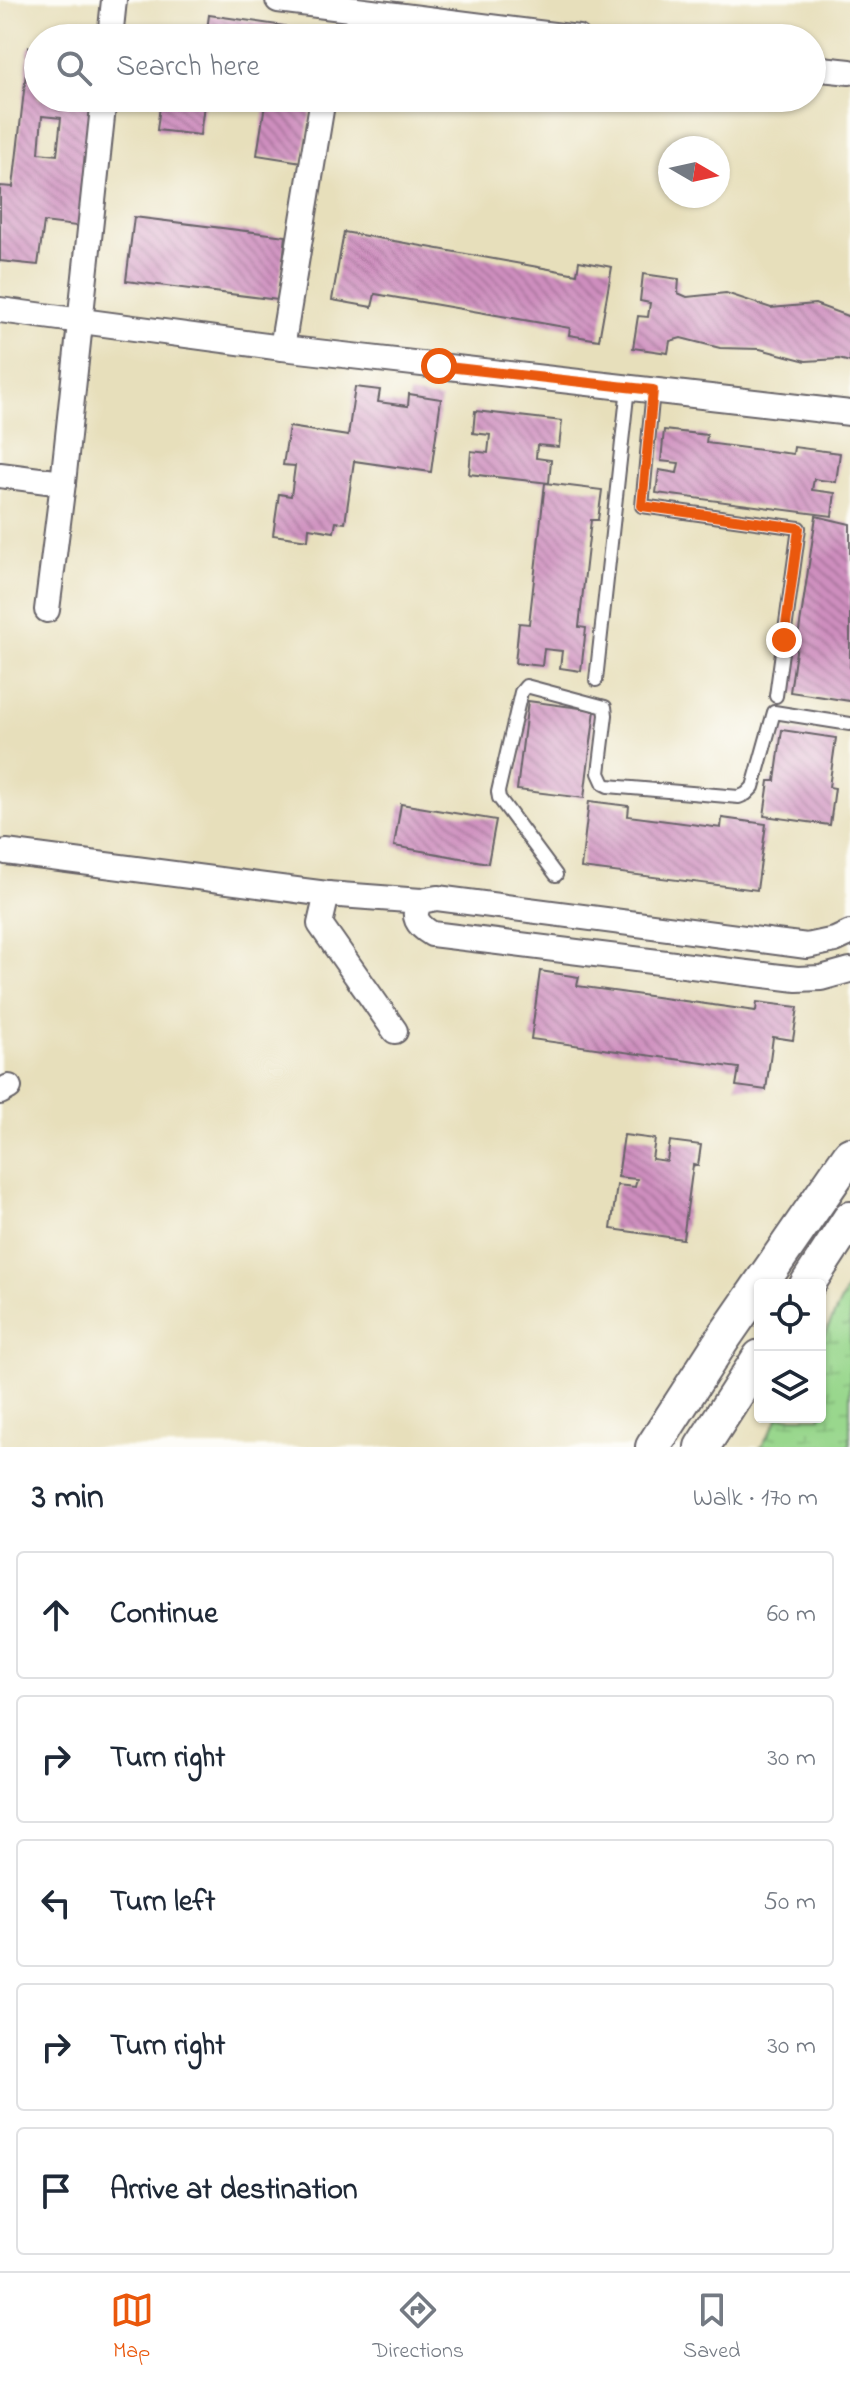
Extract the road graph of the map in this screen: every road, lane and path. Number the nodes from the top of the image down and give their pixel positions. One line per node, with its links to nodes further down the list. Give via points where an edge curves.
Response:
1 (114, 0): 3 (street)
2 (278, 0): 4 (street)
3 (111, 24)
4 (467, 24)
5 (826, 69): 6 (street)
6 (850, 72)
7 (102, 112): 10 (street)
8 (321, 112): 11 (street)
9 (0, 310): 10 (street)
10 (80, 320): 11 (street); 16 (street)
11 (282, 348): 12 (street)
12 (628, 387): 13 (street); 18 (lane)
13 (653, 390): 14 (street); 19 (lane, via 642,506 799,528)
14 (850, 413)
15 (0, 475): 16 (street)
16 (63, 483): 17 (street)
17 (47, 610)
18 (596, 680)
19 (776, 696)
20 (850, 724): 22 (lane, via 774,712 753,787 739,797 608,786 599,773 605,707 526,686 498,792)
21 (6, 852): 23 (street)
22 (556, 875)
23 (327, 894): 24 (street); 27 (street, via 320,924)
24 (421, 901): 25 (street, via 437,898 807,946); 26 (street, via 416,920 432,934 797,979)
25 (850, 933)
26 (850, 970)
27 (395, 1031)
28 (850, 1155): 32 (street)
29 (850, 1219): 30 (street)
30 (811, 1279)
31 (754, 1366): 33 (street)
32 (653, 1447)
33 (702, 1447)

